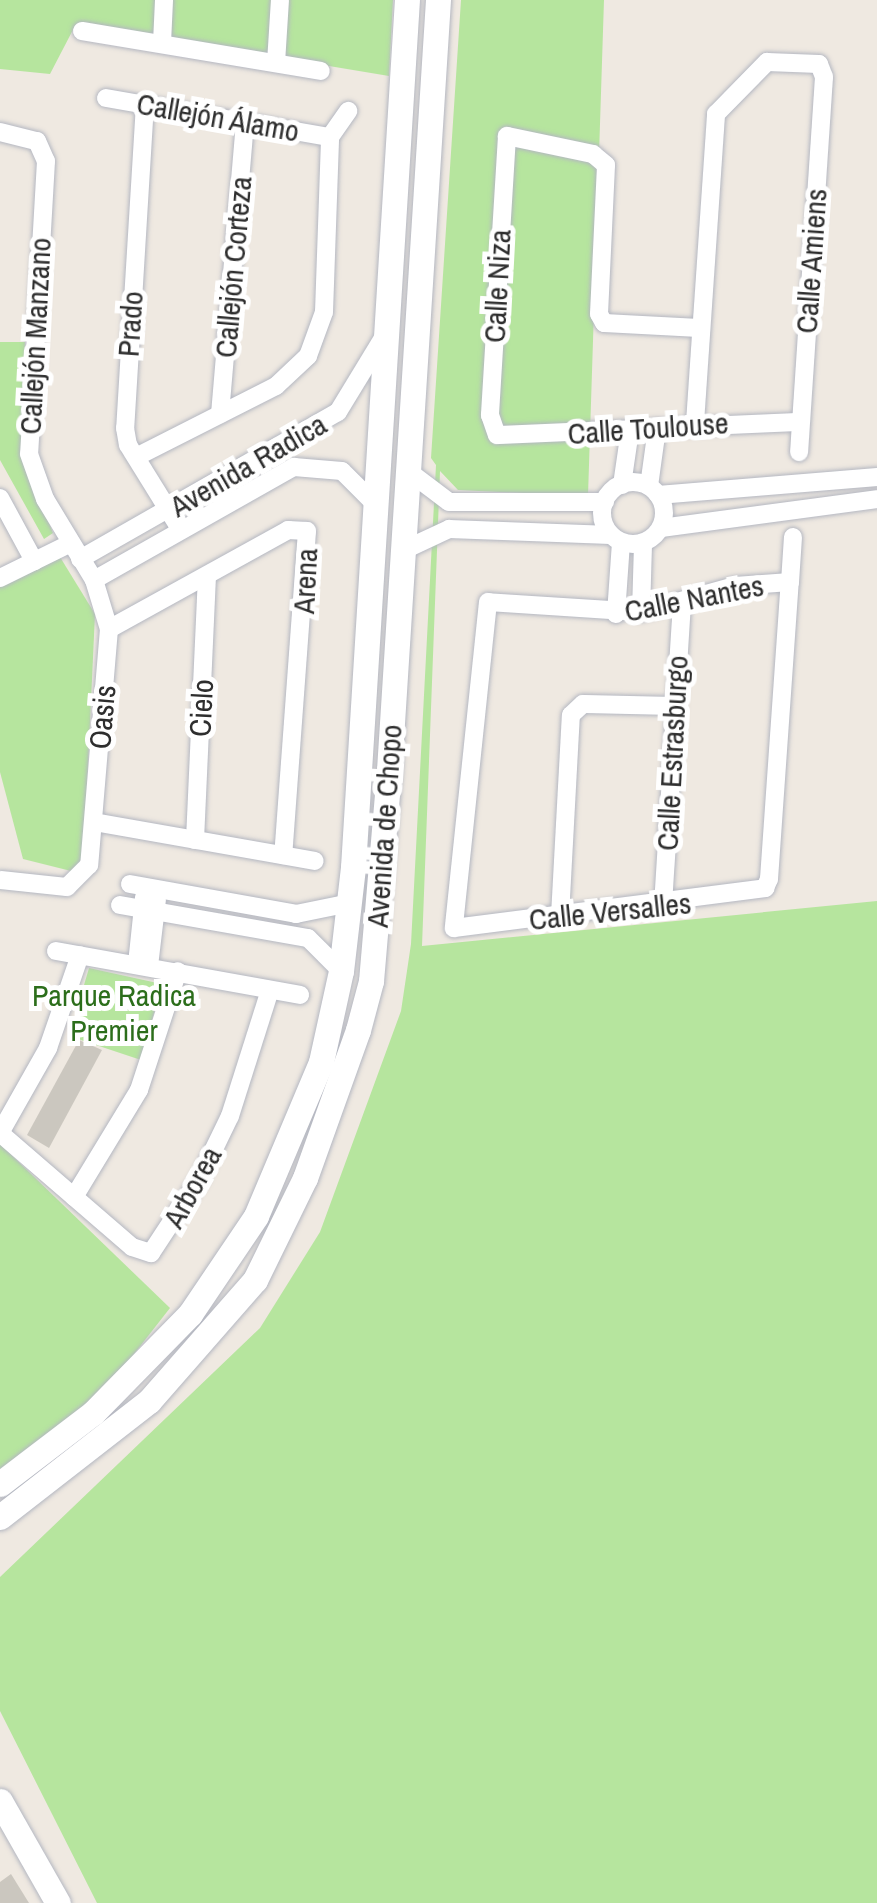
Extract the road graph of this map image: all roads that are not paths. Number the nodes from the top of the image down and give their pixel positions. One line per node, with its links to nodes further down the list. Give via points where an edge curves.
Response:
1 (164, 0): 6 (street)
2 (280, 0): 7 (street)
3 (408, 0): 15 (street, Avenida de Chopo)
4 (438, 0): 16 (street, Avenida de Chopo)
5 (82, 30): 6 (street)
6 (162, 43): 7 (street)
7 (276, 63): 8 (street)
8 (320, 71)
9 (106, 98): 10 (street, Callejón Álamo)
10 (145, 104): 12 (street, Callejón Álamo); 26 (street, Prado, via 124,411)
11 (348, 112): 14 (street, Callejón Álamo)
12 (245, 120): 14 (street, Callejón Álamo); 19 (street, Callejón Corteza)
13 (0, 132): 46 (street, Callejón Manzano, via 36,141 46,161 28,443 36,478)
14 (330, 138): 19 (street, Callejón Álamo, via 328,268 318,332 308,356 276,386)
15 (394, 207): 16 (street); 18 (street, Avenida de Chopo)
16 (424, 208): 27 (street, Avenida de Chopo)
17 (699, 328): 20 (street, Calle Amiens, via 716,114 767,62 823,70); 21 (street); 24 (street, Calle Niza, via 612,326 600,314 606,165 593,154 507,136 490,415)
18 (384, 337): 36 (street, Avenida de Chopo); 38 (street, Avenida Radica, via 338,412)
19 (220, 414): 26 (street, Callejón Álamo)
20 (800, 422): 21 (street, Calle Toulouse); 25 (street, Calle Amiens)
21 (695, 423): 22 (street, Calle Toulouse)
22 (657, 428): 23 (street, Calle Toulouse); 31 (street)
23 (630, 430): 24 (street, Calle Toulouse); 29 (street)
24 (497, 435)
25 (799, 452)
26 (136, 457): 38 (street, Prado)
27 (408, 471): 34 (street); 45 (street, Avenida de Chopo)
28 (877, 477): 30 (street)
29 (622, 485): 31 (street); 35 (street)
30 (795, 486): 31 (street); 37 (street)
31 (653, 491): 39 (street)
32 (0, 498): 47 (street)
33 (877, 499): 37 (street)
34 (449, 502): 35 (street); 41 (street)
35 (605, 502): 43 (street)
36 (377, 506): 40 (street, Avenida Radica, via 342,471 307,464 278,472); 57 (street, Avenida de Chopo)
37 (798, 508): 39 (street)
38 (170, 511): 40 (street, Prado); 46 (street, Avenida Radica)
39 (660, 528): 44 (street)
40 (180, 529): 50 (street, Avenida Radica)
41 (448, 530): 43 (street); 45 (street)
42 (793, 536): 51 (street)
43 (616, 538): 44 (street); 54 (street)
44 (644, 543): 53 (street)
45 (404, 550): 58 (street, Avenida de Chopo)
46 (75, 552): 47 (street, Avenida Radica); 50 (street, Oasis)
47 (34, 561): 49 (street, Avenida Radica)
48 (208, 576): 55 (street, Arena); 60 (street, Cielo); 61 (street, Arena, via 288,530 307,532)
49 (0, 578)
50 (94, 580): 55 (street, Oasis)
51 (790, 582): 52 (street, Calle Nantes, via 735,586); 66 (street, Calle Versalles, via 765,888)
52 (682, 602): 53 (street, Calle Nantes); 56 (street, Calle Estrasburgo)
53 (641, 612): 54 (street, Calle Nantes)
54 (616, 614): 69 (street, Calle Nantes, via 492,598 486,608)
55 (109, 628): 59 (street, Oasis)
56 (676, 706): 66 (street, Calle Estrasburgo); 68 (street, via 575,708)
57 (359, 768): 58 (street); 64 (street, Avenida de Chopo)
58 (389, 770): 80 (street, Avenida de Chopo, via 371,981 305,1178 255,1280 149,1401)
59 (94, 822): 60 (street); 63 (street, Oasis, via 81,880 67,886)
60 (195, 840): 61 (street)
61 (283, 855): 62 (street)
62 (315, 861)
63 (0, 880)
64 (350, 903): 67 (street, via 296,914 145,886); 74 (street, Avenida de Chopo)
65 (120, 905): 67 (street)
66 (663, 905): 68 (street, Calle Versalles)
67 (149, 910): 72 (street); 74 (street, via 308,938)
68 (560, 916): 69 (street, Calle Versalles)
69 (454, 928)
70 (56, 951): 71 (street)
71 (80, 955): 72 (street); 77 (street, via 48,1048)
72 (143, 965): 73 (street)
73 (178, 972): 75 (street); 78 (street, via 139,1090)
74 (341, 972): 79 (street, Avenida de Chopo, via 320,1062 289,1145 227,1261 190,1314 125,1383)
75 (270, 990): 76 (street); 78 (street, Arborea, via 230,1116 158,1247 145,1253 132,1248)
76 (300, 995)
77 (0, 1133): 78 (street, Arborea)
78 (74, 1197)
79 (0, 1484)
80 (0, 1517)
81 (0, 1802): 82 (street)
82 (58, 1903)

